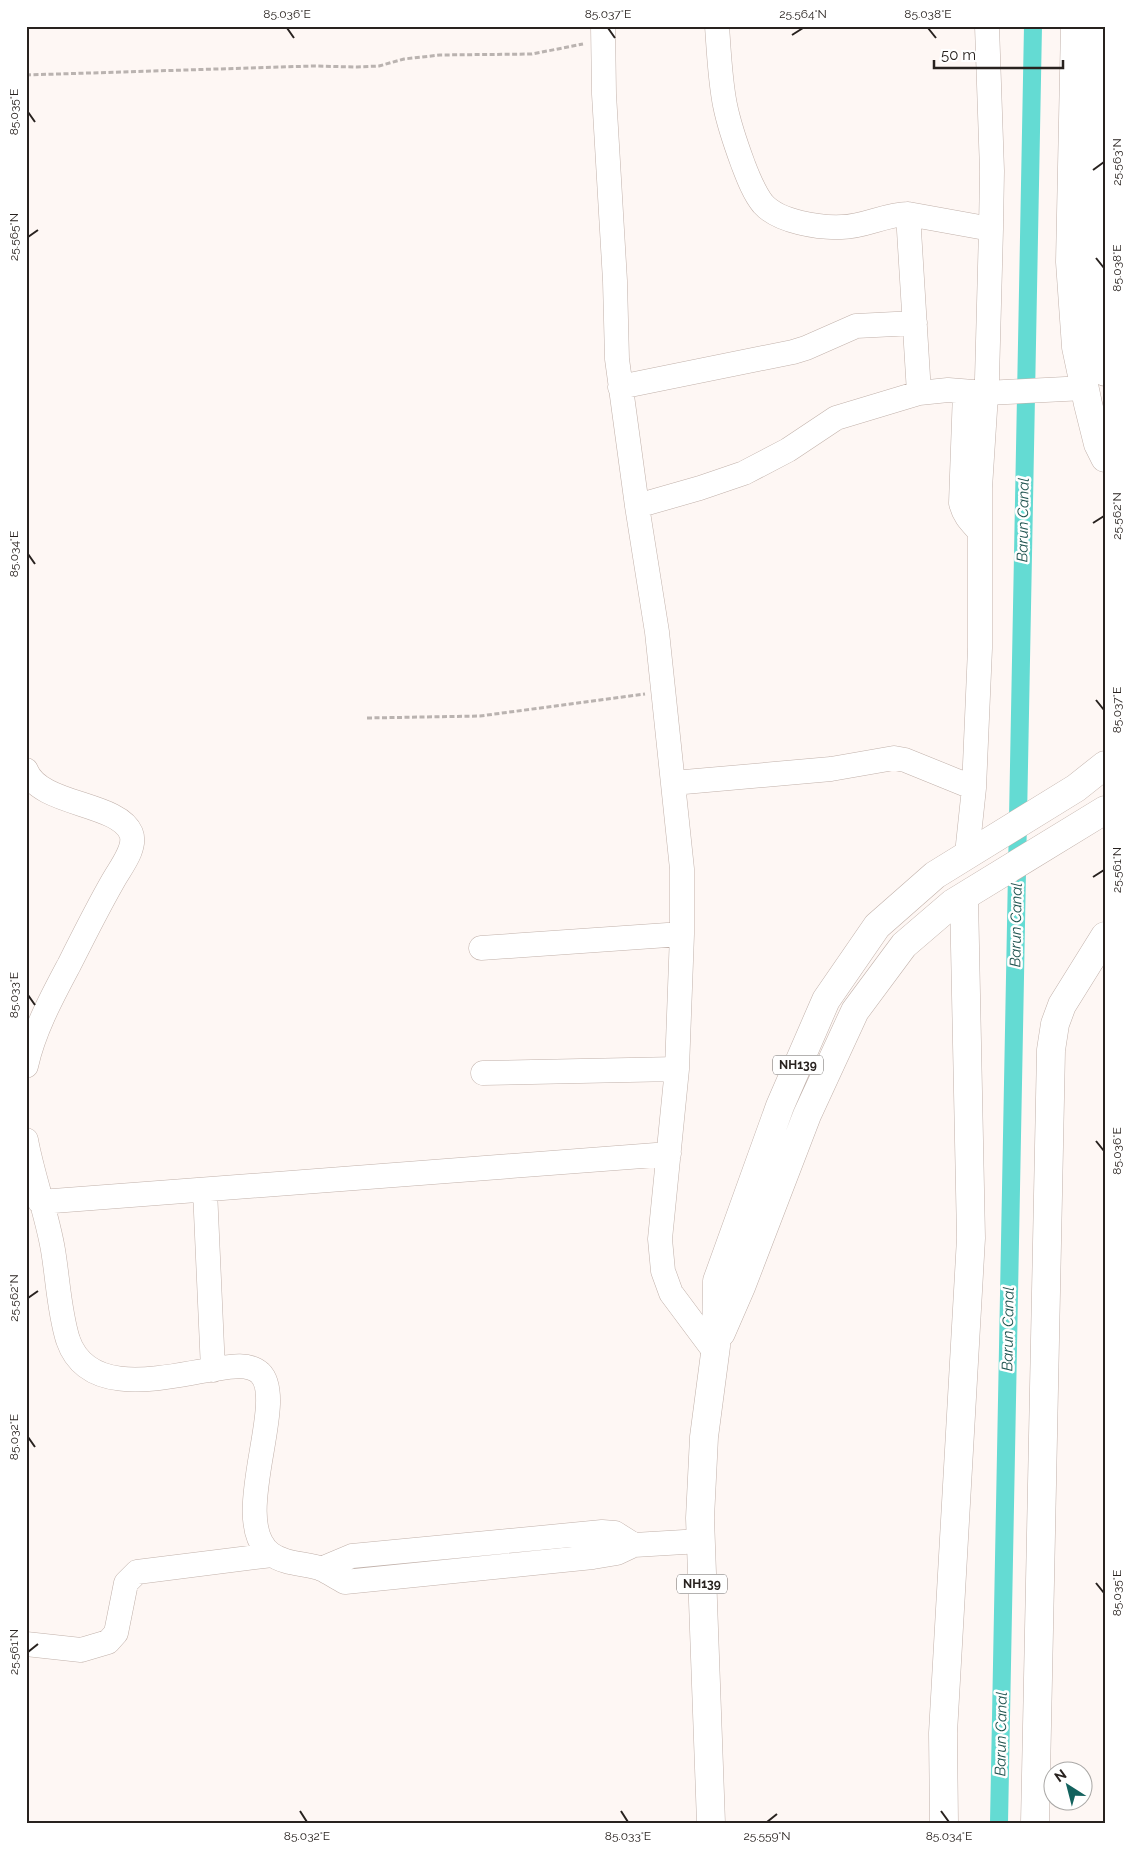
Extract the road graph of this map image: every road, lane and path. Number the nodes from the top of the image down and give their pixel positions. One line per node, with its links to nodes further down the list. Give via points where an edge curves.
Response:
1 (717, 26): 7 (street, via 730,125 748,177 764,205 792,221 841,227)
2 (987, 26): 8 (street)
3 (1075, 26): 10 (main road, via 1070,262 1076,347)
4 (1099, 26): 10 (main road, via 1096,276 1099,334)
5 (604, 29): 6 (path, via 532,54 440,54 364,67); 11 (street, via 604,94)
6 (26, 75)
7 (908, 214): 8 (street); 9 (street)
8 (991, 230): 13 (street)
9 (915, 323): 11 (street, via 856,326 793,352); 12 (street)
10 (1095, 380): 13 (street); 14 (main road, via 1098,444)
11 (620, 387): 15 (street)
12 (919, 393): 13 (street, via 948,390); 15 (street, via 836,418 788,450 744,473)
13 (976, 393): 21 (street, via 980,488 980,648)
14 (1105, 458)
15 (637, 506): 16 (street)
16 (664, 691): 17 (path, via 480,716); 20 (street)
17 (367, 718)
18 (1105, 765): 23 (main road, NH139, via 1076,788)
19 (26, 770): 28 (street, via 47,792 118,820 130,833 132,843 56,990)
20 (673, 783): 21 (street, via 831,770 894,758); 25 (street, via 682,869)
21 (974, 788): 23 (street)
22 (1105, 810): 24 (main road, NH139)
23 (976, 849): 35 (main road, NH139, via 936,875 877,926 826,1000 780,1106 717,1281)
24 (975, 890): 35 (main road, NH139, via 953,903 904,945 855,1011 807,1115); 41 (main road, via 971,1238 943,1734)
25 (682, 934): 27 (street); 29 (street)
26 (1105, 936): 42 (main road, via 1062,1005 1051,1050)
27 (481, 948)
28 (26, 1066)
29 (678, 1069): 30 (street); 32 (street)
30 (483, 1073)
31 (26, 1140): 34 (street)
32 (669, 1154): 33 (street); 35 (street, via 660,1239 663,1271 671,1293)
33 (205, 1190): 34 (street); 36 (street)
34 (40, 1202): 36 (street, via 53,1248 68,1341 78,1358 93,1371 128,1380)
35 (715, 1349): 37 (main road, NH139, via 704,1437)
36 (213, 1370): 38 (street, via 249,1367 259,1372 268,1391 255,1527 261,1544)
37 (701, 1541): 38 (street, via 634,1545 616,1553 593,1557 345,1582 321,1569); 40 (main road, NH139)
38 (272, 1555): 39 (street, via 136,1572 126,1583 116,1633 108,1642 81,1650)
39 (26, 1644)
40 (711, 1823)
41 (944, 1823)
42 (1035, 1823)

